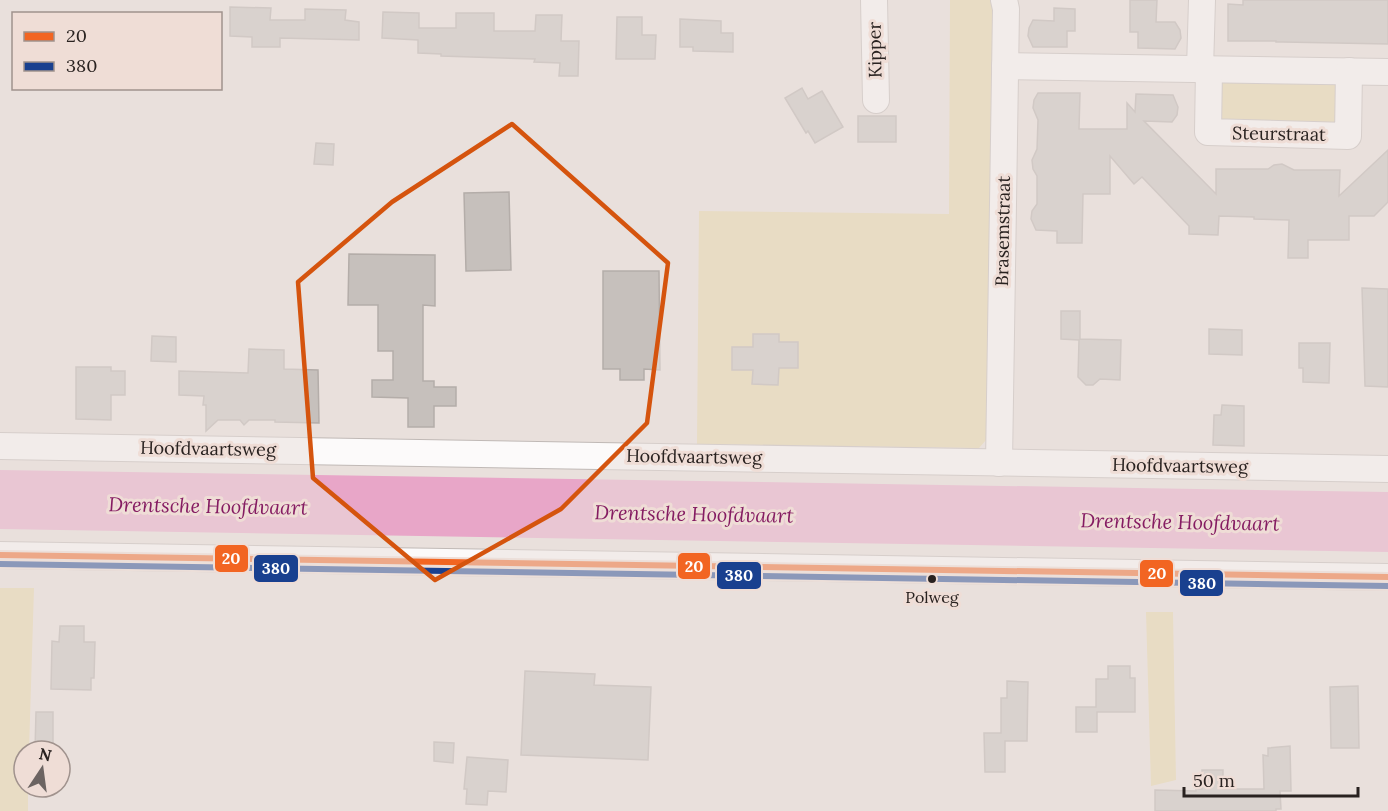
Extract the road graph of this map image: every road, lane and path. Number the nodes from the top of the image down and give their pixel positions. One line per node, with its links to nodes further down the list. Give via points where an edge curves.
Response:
1 (874, 0): 8 (street, Kipper)
2 (1004, 0): 4 (street, Brasemstraat)
3 (1202, 0): 5 (street)
4 (1005, 66): 5 (street); 10 (street, Brasemstraat)
5 (1204, 69): 6 (street); 6 (street, Steurstraat, via 1208,132 1348,136)
6 (1349, 71): 7 (street)
7 (1388, 72)
8 (876, 100)
9 (0, 446): 10 (street, Hoofdvaartsweg)
10 (999, 462): 11 (street, Hoofdvaartsweg)
11 (1388, 469)
12 (0, 555): 13 (street)
13 (1388, 577)

